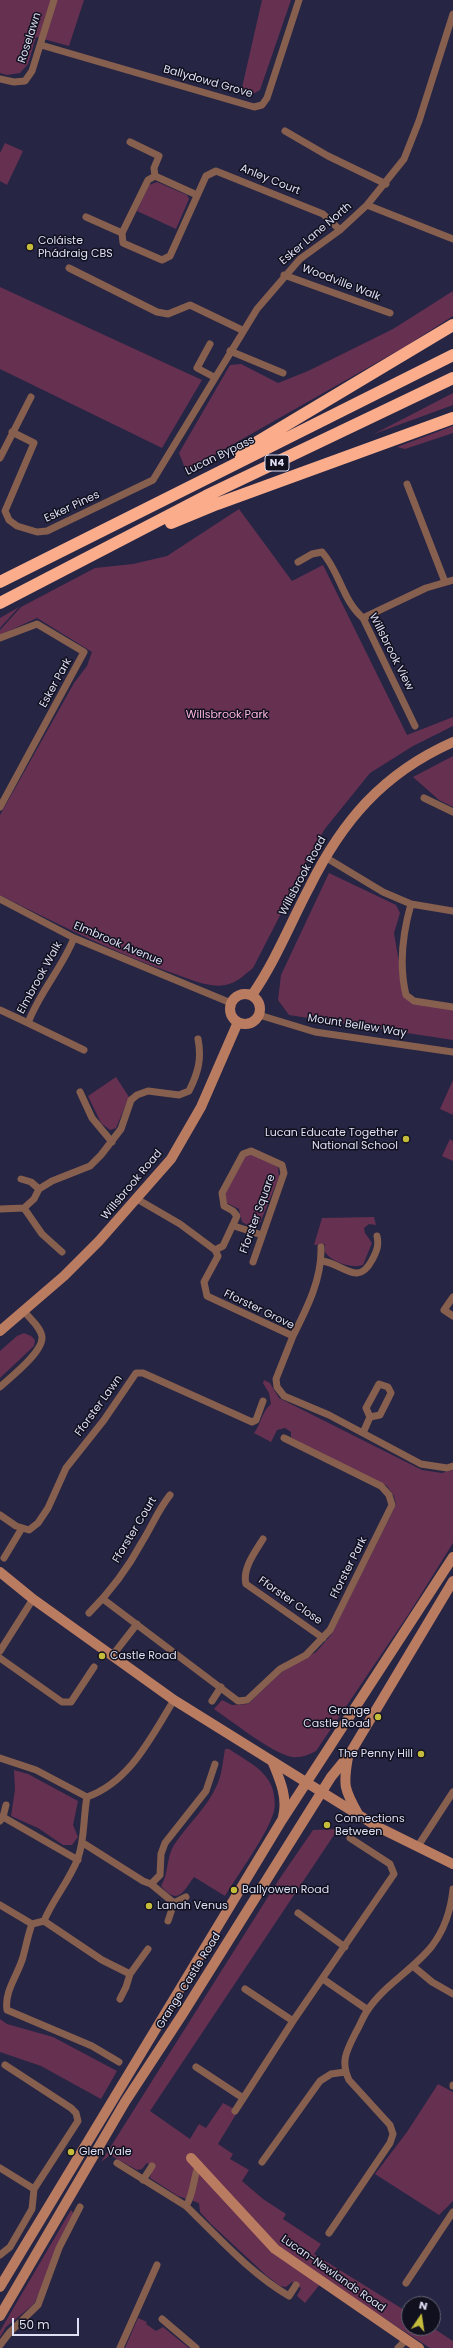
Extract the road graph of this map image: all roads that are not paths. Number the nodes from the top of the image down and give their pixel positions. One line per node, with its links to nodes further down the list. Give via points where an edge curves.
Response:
1 (54, 0): 4 (street, Roselawn)
2 (299, 0): 4 (street, Ballydowd Grove, via 267,98 262,105 254,107)
3 (453, 14): 9 (street, Esker Lane North, via 419,121 404,159)
4 (41, 45): 5 (street, Roselawn, via 32,71 25,80 14,82)
5 (0, 79)
6 (285, 131): 9 (street, via 328,156)
7 (130, 142): 8 (street, via 159,156 154,168)
8 (155, 176): 10 (street); 14 (street, via 148,180)
9 (386, 184): 11 (street, Esker Lane North)
10 (197, 195): 13 (street, Anley Court, via 206,176 216,171 323,214); 14 (street, Anley Court, via 170,256 162,260 123,242)
11 (367, 205): 13 (street, Esker Lane North); 15 (street)
12 (86, 217): 14 (street, Anley Court)
13 (340, 230): 17 (street, Esker Lane North, via 300,259)
14 (122, 233)
15 (453, 239)
16 (69, 268): 20 (street, via 157,312 168,314 190,305)
17 (284, 275): 18 (street, Woodville Walk); 20 (street, Esker Lane North)
18 (390, 313)
19 (453, 325): 33 (highway)
20 (242, 330): 22 (street, Esker Lane North)
21 (210, 344): 25 (street, via 197,368)
22 (230, 351): 24 (street); 25 (street, Esker Lane North)
23 (453, 355): 33 (highway, Lucan Bypass / N4)
24 (283, 373)
25 (214, 377): 32 (street, Esker Lane North, via 153,480)
26 (453, 378): 34 (highway, N4, via 206,496)
27 (31, 397): 29 (street)
28 (453, 418): 34 (highway, via 217,504)
29 (12, 432): 30 (street); 32 (street, Esker Pines, via 34,443 4,511 9,520 17,526 36,532 47,531)
30 (0, 458)
31 (407, 484): 38 (street)
32 (132, 490)
33 (150, 506): 37 (highway, Lucan Bypass / N4)
34 (102, 551): 39 (highway, N4)
35 (298, 562): 40 (street, Willsbrook View, via 322,552 328,559 347,600)
36 (453, 580): 38 (street)
37 (0, 582)
38 (445, 582): 40 (street, via 426,588)
39 (0, 603)
40 (363, 618): 42 (street, Willsbrook View)
41 (0, 638): 45 (street, Esker Park, via 37,624 84,652)
42 (415, 726)
43 (453, 742): 47 (main road, Willsbrook Road, via 420,759 378,789 355,813)
44 (424, 798): 46 (street)
45 (0, 807)
46 (453, 812)
47 (325, 858): 49 (street, via 383,892); 52 (main road, Willsbrook Road)
48 (0, 899): 51 (street, Elmbrook Avenue)
49 (411, 904): 50 (street); 54 (street, via 403,946 406,995 414,1001)
50 (453, 911)
51 (74, 938): 53 (street, Elmbrook Avenue); 58 (street, Elmbrook Walk, via 67,955 33,1008)
52 (252, 995): 53 (main road, via 242,994); 56 (main road, via 259,1002)
53 (231, 1003): 57 (main road, via 230,1012)
54 (453, 1007)
55 (0, 1010): 58 (street, Elmbrook Walk)
56 (259, 1015): 57 (main road, via 251,1022); 61 (street, Mount Bellew Way, via 315,1032)
57 (238, 1022): 66 (main road, Willsbrook Road, via 201,1107 171,1159)
58 (28, 1023): 60 (street)
59 (198, 1039): 63 (street, via 198,1073 188,1091 178,1095 148,1091 137,1095 131,1100 127,1115)
60 (84, 1050)
61 (453, 1052)
62 (80, 1092): 63 (street, via 92,1118)
63 (112, 1142): 65 (street, via 90,1166)
64 (21, 1179): 65 (street, via 31,1182)
65 (39, 1189): 67 (street, via 34,1199)
66 (137, 1199): 73 (street, via 180,1224); 78 (main road, Willsbrook Road, via 64,1276)
67 (24, 1208): 68 (street); 74 (street, via 42,1234)
68 (0, 1209)
69 (234, 1226): 70 (street); 70 (street, Fforster Square, via 237,1216 224,1206 222,1192 243,1154 251,1151 284,1168 282,1182); 73 (street, Fforster Square, via 223,1246)
70 (262, 1235): 76 (street, Fforster Square)
71 (377, 1236): 75 (street, via 379,1244 374,1256 367,1270 361,1274)
72 (321, 1247): 75 (street)
73 (215, 1250): 81 (street, Fforster Grove, via 218,1256 204,1282 207,1296)
74 (62, 1252)
75 (322, 1261): 81 (street, via 308,1306)
76 (252, 1262)
77 (453, 1297): 79 (street, via 444,1310)
78 (24, 1311): 80 (main road, Willsbrook Road); 82 (street, via 42,1336 40,1347)
79 (453, 1316)
80 (0, 1331)
81 (293, 1336): 85 (street, Fforster Grove, via 276,1379 277,1387 284,1396)
82 (0, 1387)
83 (263, 1401): 90 (street, Fforster Lawn, via 256,1420 252,1422 144,1373 136,1373 104,1420 66,1468 48,1508 38,1523 29,1530)
84 (370, 1417): 84 (street, via 366,1408 376,1386 379,1384 388,1387 391,1393 380,1415); 85 (street)
85 (363, 1432): 87 (street, Fforster Grove, via 421,1464 447,1468)
86 (284, 1438): 100 (street, Fforster Park, via 381,1486 389,1495 392,1505 330,1630)
87 (453, 1466)
88 (170, 1495): 97 (street, Fforster Court, via 129,1564)
89 (0, 1515): 90 (street)
90 (22, 1528): 93 (street)
91 (263, 1539): 100 (street, Fforster Close, via 248,1565 244,1577 246,1584)
92 (453, 1557): 112 (main road, Grange Castle Road)
93 (4, 1558)
94 (0, 1572): 96 (main road)
95 (453, 1581): 108 (main road, Grange Castle Road)
96 (33, 1599): 101 (street); 102 (main road)
97 (103, 1599): 98 (street, Fforster Court); 99 (street, Fforster Park)
98 (89, 1613)
99 (137, 1624): 102 (street); 105 (street, Fforster Park)
100 (323, 1638): 105 (street, Fforster Park, via 306,1655 276,1673 247,1700 238,1701)
101 (0, 1651)
102 (112, 1656): 106 (main road)
103 (0, 1658): 104 (street, via 62,1702 72,1702)
104 (94, 1667)
105 (221, 1687): 107 (street)
106 (174, 1700): 110 (main road); 115 (street, via 132,1764 116,1782 102,1792)
107 (212, 1701)
108 (349, 1755): 113 (main road, Grange Castle Road); 117 (main road, via 344,1778 346,1791)
109 (0, 1758): 115 (street, via 43,1773)
110 (273, 1763): 112 (main road); 119 (main road, via 284,1796)
111 (216, 1764): 125 (street, via 206,1791 165,1843 161,1854 160,1875)
112 (306, 1783): 113 (main road); 119 (main road, Grange Castle Road)
113 (321, 1792): 117 (main road); 167 (main road, Grange Castle Road, via 125,2102)
114 (453, 1792): 122 (street)
115 (87, 1797): 121 (street)
116 (6, 1805): 118 (street)
117 (358, 1814): 122 (main road, via 378,1827)
118 (2, 1819): 123 (street)
119 (282, 1820): 166 (main road, Grange Castle Road)
120 (350, 1838): 134 (street, via 390,1864 394,1874)
121 (83, 1843): 123 (street); 125 (street)
122 (418, 1846): 124 (main road)
123 (78, 1860): 132 (street)
124 (453, 1864)
125 (151, 1884): 128 (street)
126 (453, 1890): 136 (street, via 442,1929)
127 (186, 1897): 128 (street)
128 (174, 1903): 131 (street)
129 (0, 1905): 133 (street)
130 (298, 1913): 134 (street)
131 (168, 1920)
132 (44, 1921): 133 (street); 137 (street, via 102,1960)
133 (32, 1924): 144 (street, via 24,1947 24,1956 5,2000 6,2010 92,2046)
134 (345, 1947): 138 (street)
135 (148, 1949): 137 (street)
136 (414, 1967): 140 (street, via 432,1982); 142 (street, via 398,1978)
137 (130, 1974): 141 (street)
138 (323, 1979): 142 (street); 143 (street)
139 (245, 1989): 143 (street)
140 (453, 1994)
141 (120, 1999)
142 (368, 2010): 147 (street, via 345,2053)
143 (293, 2021): 148 (street)
144 (119, 2062)
145 (4, 2065): 157 (street, via 76,2113 78,2122)
146 (196, 2067): 148 (street)
147 (345, 2072): 151 (street, via 331,2074 320,2081); 161 (street, via 349,2080 390,2125 393,2134 390,2144)
148 (243, 2098): 149 (street)
149 (235, 2111)
150 (191, 2158): 154 (main road, Lucan-Newlands Road)
151 (262, 2162)
152 (117, 2163): 156 (street)
153 (152, 2166): 156 (street)
154 (198, 2167): 158 (street); 169 (main road, Lucan-Newlands Road, via 275,2249)
155 (0, 2168): 157 (street)
156 (143, 2180): 158 (street)
157 (34, 2189): 162 (street, via 32,2209 10,2247)
158 (186, 2206): 165 (street, via 243,2262 289,2296)
159 (80, 2207): 170 (street, via 59,2248 38,2306)
160 (453, 2212): 164 (street)
161 (330, 2233)
162 (0, 2255)
163 (157, 2265): 171 (street)
164 (406, 2284)
165 (296, 2285)
166 (0, 2287)
167 (0, 2316)
168 (162, 2319): 172 (street)
169 (406, 2340): 173 (street); 174 (main road, Lucan-Newlands Road)
170 (0, 2345)
171 (120, 2348)
172 (196, 2348)
173 (398, 2348)
174 (419, 2348)

